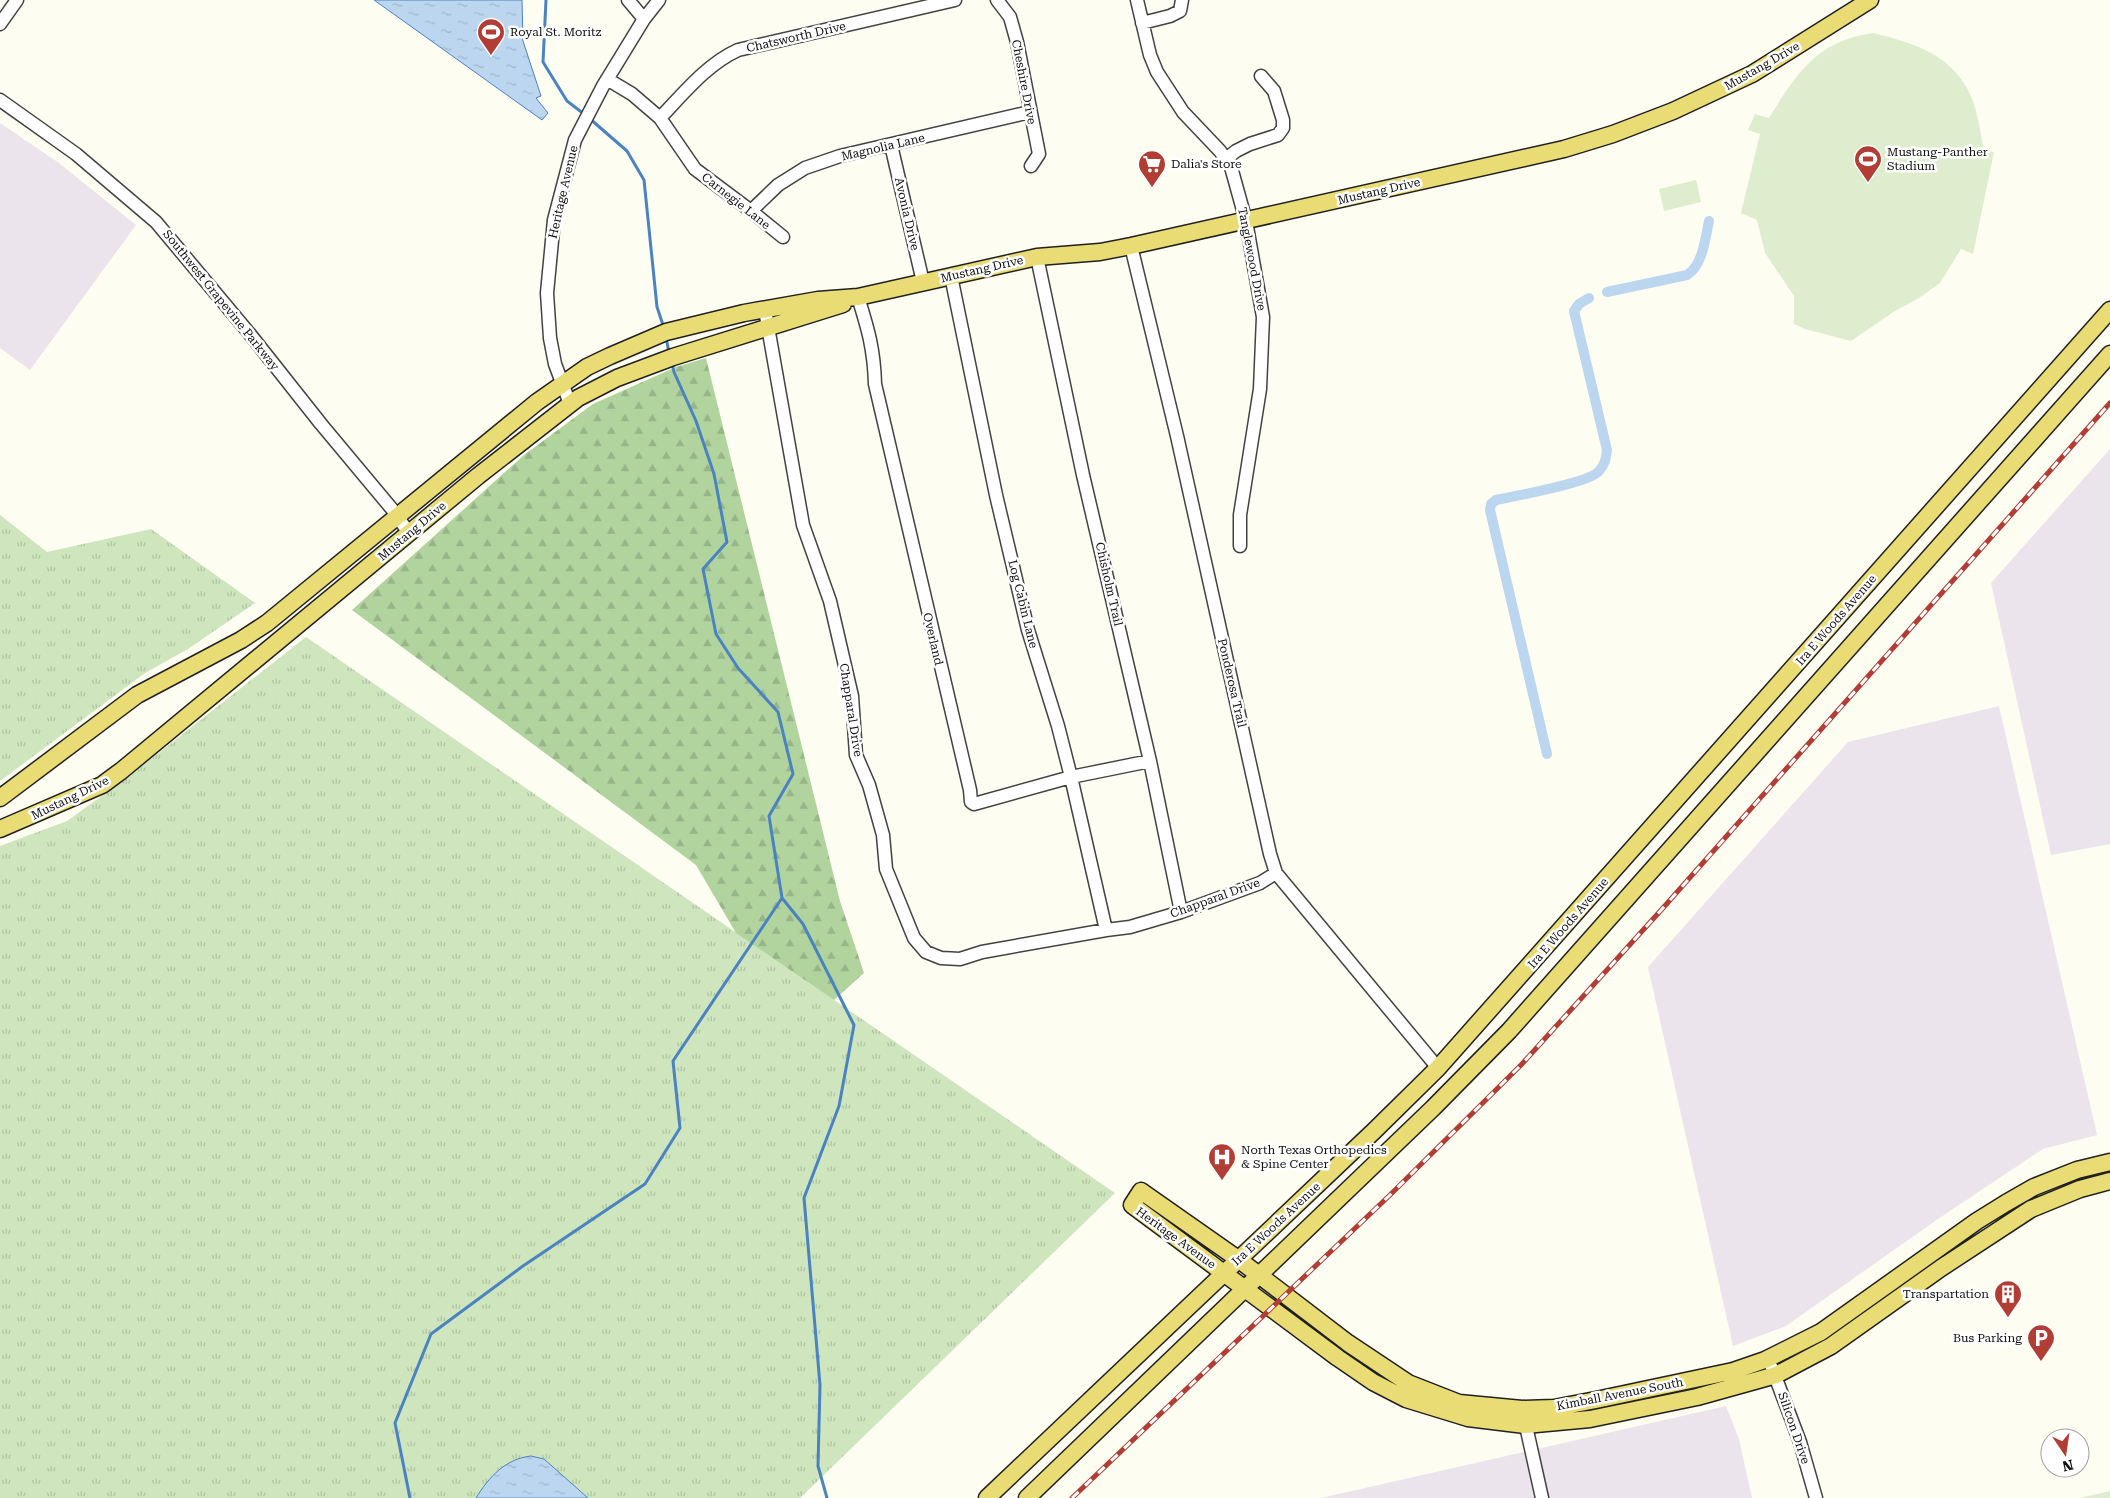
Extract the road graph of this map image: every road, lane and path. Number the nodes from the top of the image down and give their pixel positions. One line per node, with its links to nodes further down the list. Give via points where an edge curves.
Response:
1 (17, 0): 11 (street)
2 (628, 0): 9 (street)
3 (659, 0): 9 (street, Heritage Avenue)
4 (956, 0): 16 (street, Chatsworth Drive, via 738,50 700,77)
5 (997, 0): 15 (street, Cheshire Drive, via 1010,17)
6 (1137, 0): 10 (street, Tanglewood Drive)
7 (1182, 0): 10 (street, via 1180,11)
8 (1870, 0): 21 (main road, Mustang Drive, via 1752,74 1640,125 1564,150)
9 (644, 19): 13 (street, Heritage Avenue)
10 (1142, 23): 18 (street, Tanglewood Drive, via 1150,55 1166,88 1183,112)
11 (0, 24)
12 (1261, 76): 18 (street, via 1274,91 1283,128 1278,135 1250,144)
13 (607, 79): 16 (street, Carnegie Lane, via 632,94); 32 (street, Heritage Avenue, via 575,140 554,220 547,293 550,338)
14 (0, 100): 34 (street, Southwest Grapevine Parkway, via 76,154 156,222)
15 (1030, 112): 17 (street, Magnolia Lane); 19 (street, Cheshire Drive, via 1039,154)
16 (660, 118): 20 (street, Carnegie Lane, via 695,169)
17 (891, 145): 20 (street, Magnolia Lane, via 804,168 778,185); 26 (street, Avonia Drive)
18 (1226, 159): 21 (street, Tanglewood Drive)
19 (1031, 166)
20 (751, 210): 22 (street, Carnegie Lane)
21 (1246, 221): 23 (main road, Mustang Drive); 36 (street, Tanglewood Drive, via 1263,317 1260,390 1240,515)
22 (783, 238)
23 (1131, 246): 24 (main road, Mustang Drive); 41 (street, Ponderosa Trail)
24 (1037, 257): 25 (main road, Mustang Drive); 37 (street, Chisholm Trail)
25 (952, 276): 26 (main road, Mustang Drive); 38 (street, Log Cabin Lane, via 998,505 1028,630)
26 (923, 282): 27 (main road, Mustang Drive)
27 (858, 297): 28 (main road, Mustang Drive, via 818,300); 30 (main road, Mustang Drive); 38 (street, Overland, via 874,354 875,384 971,802 974,804)
28 (765, 310): 30 (street, Chapparal Drive); 32 (main road, Mustang Drive, via 666,332 587,367)
29 (2110, 310): 42 (main road, Ira E Woods Avenue)
30 (769, 327): 33 (main road, Mustang Drive, via 625,375); 45 (street, Chapparal Drive, via 803,525 830,601 852,696 856,755 869,785 883,835 886,869 914,938 926,952 942,958 960,959 982,952)
31 (2110, 354): 44 (main road, Ira E Woods Avenue)
32 (562, 384): 33 (street, Heritage Avenue); 34 (main road, Mustang Drive, via 468,457)
33 (570, 404): 35 (main road, Mustang Drive)
34 (398, 517): 35 (street, Southwest Grapevine Parkway); 39 (main road, Mustang Drive, via 267,623 137,695)
35 (409, 534): 40 (main road, Mustang Drive, via 102,786)
36 (1240, 546)
37 (1150, 761): 38 (street, Overland); 43 (street, Chisholm Trail)
38 (1071, 777): 45 (street, Log Cabin Lane)
39 (0, 798)
40 (0, 830)
41 (1276, 873): 43 (street, Chapparal Drive, via 1260,883); 46 (street, Ponderosa Trail)
42 (1586, 902): 44 (main road); 46 (main road, Ira E Woods Avenue)
43 (1181, 912): 45 (street, Chapparal Drive, via 1130,927)
44 (1607, 922): 54 (main road, Ira E Woods Avenue, via 1503,1038)
45 (1106, 930)
46 (1438, 1068): 50 (main road, Ira E Woods Avenue)
47 (2110, 1162): 48 (main road, Kimball Avenue South)
48 (2091, 1167): 49 (main road); 51 (main road, Kimball Avenue South, via 2034,1187)
49 (2103, 1183): 53 (main road, Kimball Avenue South, via 2031,1208)
50 (1238, 1259): 52 (main road, Ira E Woods Avenue); 52 (main road, Heritage Avenue, via 1141,1191 1132,1205); 54 (main road, Heritage Avenue)
51 (1921, 1260): 53 (main road); 56 (main road, Kimball Avenue South, via 1821,1332)
52 (1224, 1273): 55 (main road, Heritage Avenue); 61 (main road, Ira E Woods Avenue)
53 (1933, 1274): 57 (main road, Kimball Avenue South, via 1830,1346)
54 (1258, 1275): 55 (main road, Ira E Woods Avenue); 58 (main road, Kimball Avenue South)
55 (1245, 1289): 58 (main road, Kimball Avenue South, via 1373,1382); 62 (main road, Ira E Woods Avenue)
56 (1768, 1359): 57 (street, Silicon Drive); 59 (main road, Kimball Avenue South, via 1732,1371 1596,1400 1554,1408)
57 (1776, 1375): 60 (main road, Kimball Avenue South, via 1697,1397 1590,1419); 64 (street, Silicon Drive)
58 (1404, 1389): 59 (main road, Kimball Avenue South, via 1460,1403); 60 (main road, Kimball Avenue South, via 1468,1418)
59 (1522, 1409): 60 (street)
60 (1526, 1425): 63 (street)
61 (987, 1498)
62 (1027, 1498)
63 (1542, 1498)
64 (1816, 1498)

